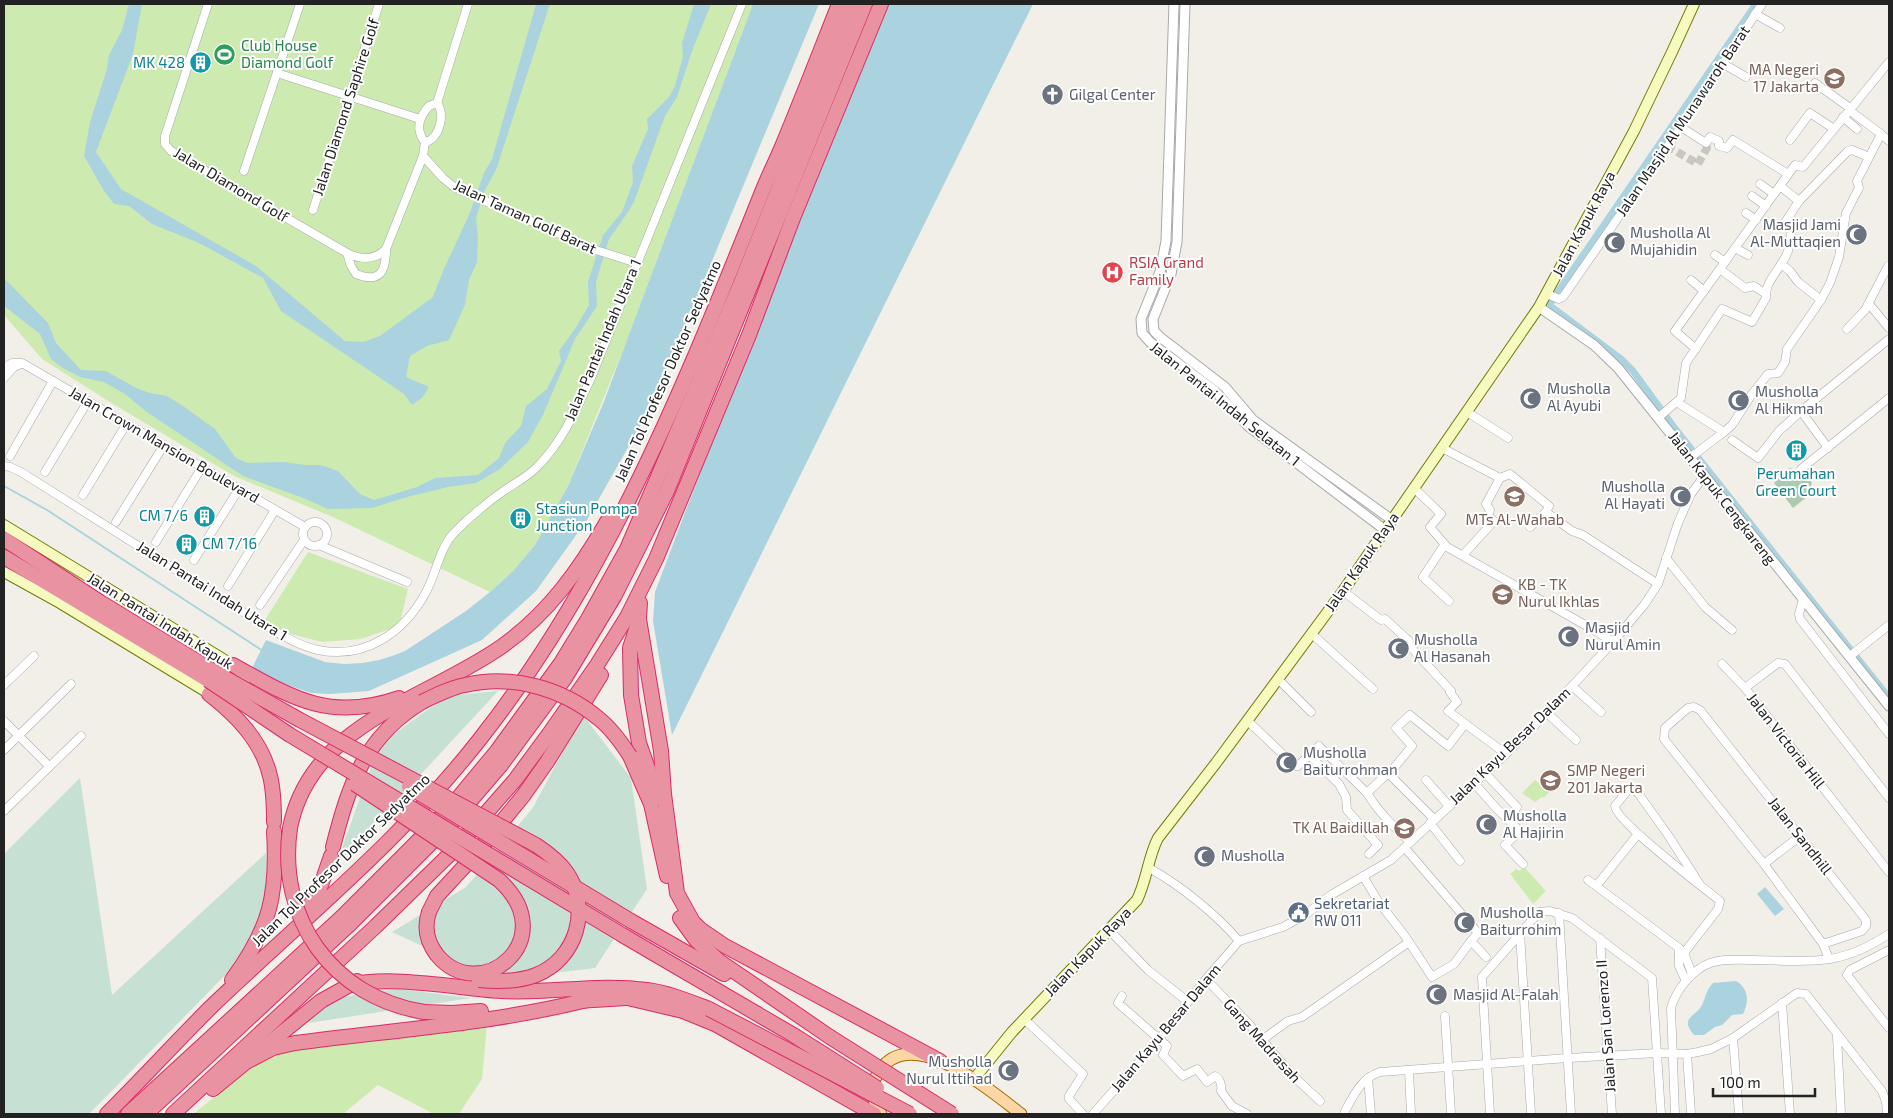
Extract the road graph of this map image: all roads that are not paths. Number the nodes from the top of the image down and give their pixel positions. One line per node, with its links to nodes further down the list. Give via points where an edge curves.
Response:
1 (208, 4): 48 (street, Jalan Diamond Golf, via 164,136 165,144 171,151)
2 (300, 4): 18 (street)
3 (379, 4): 21 (street, Jalan Diamond Saphire Golf)
4 (468, 4): 22 (street)
5 (742, 4): 52 (street, Jalan Pantai Indah Utara 1)
6 (839, 4): 71 (highway, Jalan Tol Profesor Doktor Sedyatmo)
7 (852, 4): 230 (highway, Jalan Tol Profesor Doktor Sedyatmo, via 740,284 627,550 561,663 497,751 426,833 342,917)
8 (865, 4): 231 (highway, via 667,491 615,595 565,678 454,822 348,926)
9 (882, 4): 112 (highway)
10 (1174, 4): 102 (street, Jalan Pantai Indah Selatan 1, via 1166,241 1160,272 1141,319 1142,333 1214,390 1248,426)
11 (1185, 4): 98 (street, Jalan Pantai Indah Selatan 1, via 1177,242 1171,274 1153,319 1154,331 1225,387 1253,420)
12 (1694, 4): 59 (main road, Jalan Kapuk Raya)
13 (1762, 4): 14 (street, Jalan Masjid Al Munawaroh Barat)
14 (1755, 14): 15 (street); 17 (street, Jalan Masjid Al Munawaroh Barat)
15 (1780, 28)
16 (1889, 62): 23 (street)
17 (1722, 63): 19 (street); 26 (street, Jalan Masjid Al Munawaroh Barat)
18 (277, 73): 21 (street); 35 (street)
19 (1746, 77)
20 (1815, 83): 23 (street)
21 (349, 96): 25 (street); 43 (street, Jalan Diamond Saphire Golf)
22 (437, 103): 25 (street, via 429,106); 32 (street, via 441,113 439,128 434,138)
23 (1850, 109): 24 (street); 29 (street)
24 (1843, 117): 27 (street); 28 (street)
25 (420, 119): 32 (street, via 420,134)
26 (1681, 127): 36 (street, via 1706,143 1710,136 1719,141 1718,146 1726,148 1733,140); 59 (street, Jalan Masjid Al Munawaroh Barat, via 1563,297)
27 (1834, 129): 30 (street, via 1810,113); 36 (street, via 1803,167 1795,165)
28 (1858, 129)
29 (1881, 134): 31 (street); 34 (street)
30 (1790, 140)
31 (1889, 141)
32 (425, 142): 33 (street)
33 (423, 156): 46 (street); 52 (street, Jalan Taman Golf Barat, via 450,184 596,250)
34 (1868, 157): 41 (street, via 1848,151); 60 (street, via 1857,181 1859,188 1846,213 1830,284)
35 (244, 171)
36 (1788, 174): 38 (street)
37 (1760, 184): 39 (street)
38 (1780, 186): 39 (street); 41 (street)
39 (1774, 194): 42 (street)
40 (1752, 196): 42 (street)
41 (1799, 201): 53 (street, via 1786,221 1793,227 1788,252)
42 (1766, 206): 45 (street)
43 (313, 210)
44 (1746, 212): 45 (street)
45 (1756, 220): 47 (street)
46 (386, 248): 48 (street, Jalan Diamond Golf, via 377,256 362,258); 48 (street, via 381,274 368,277 356,274)
47 (1735, 248): 50 (street); 51 (street)
48 (347, 253)
49 (1715, 255): 51 (street)
50 (1748, 255)
51 (1725, 262): 55 (street)
52 (637, 263): 87 (street, Jalan Pantai Indah Utara 1, via 575,413 553,447 535,469 452,534 426,592 410,618 387,638 366,647 342,652 319,650 294,642 21,472)
53 (1781, 264): 58 (street); 60 (street)
54 (1888, 266): 61 (street)
55 (1720, 270): 57 (street); 58 (street, via 1745,288 1754,286)
56 (1691, 280): 57 (street)
57 (1704, 291): 66 (street, via 1675,331)
58 (1766, 294): 66 (street, via 1752,322 1722,309)
59 (1552, 296): 62 (main road, Jalan Kapuk Raya)
60 (1821, 300): 79 (street, via 1787,349 1785,362 1778,374 1768,374)
61 (1869, 304): 63 (street); 64 (street)
62 (1539, 307): 76 (main road, Jalan Kapuk Raya); 77 (street, Jalan Kapuk Cengkareng, via 1607,356)
63 (1889, 328)
64 (1847, 329)
65 (1889, 339): 75 (street)
66 (1696, 349): 74 (street, via 1686,363)
67 (22, 363): 68 (street, via 12,363); 69 (street); 70 (street, Jalan Crown Mansion Boulevard)
68 (4, 368)
69 (4, 378)
70 (53, 381): 73 (street, Jalan Crown Mansion Boulevard); 86 (street)
71 (682, 386): 132 (highway, via 604,528 572,577 530,624); 183 (highway, Jalan Tol Profesor Doktor Sedyatmo, via 655,448 593,567 510,699 447,780)
72 (1889, 398): 84 (street)
73 (88, 401): 78 (street, Jalan Crown Mansion Boulevard); 90 (street)
74 (1678, 402): 77 (street); 79 (street)
75 (1801, 411): 81 (street, via 1779,431 1758,458); 84 (street)
76 (1467, 412): 80 (street); 83 (main road, Jalan Kapuk Raya)
77 (1659, 417): 85 (street, Jalan Kapuk Cengkareng)
78 (127, 423): 82 (street, Jalan Crown Mansion Boulevard); 95 (street)
79 (1724, 432): 85 (street)
80 (1508, 438)
81 (1732, 440)
82 (164, 445): 88 (street, Jalan Crown Mansion Boulevard); 99 (street)
83 (1442, 448): 92 (street); 93 (main road, Jalan Kapuk Raya)
84 (1828, 448): 89 (street)
85 (1694, 455): 91 (street, Jalan Kapuk Cengkareng)
86 (10, 456)
87 (4, 466)
88 (202, 467): 94 (street, Jalan Crown Mansion Boulevard); 106 (street)
89 (1801, 468)
90 (45, 472)
91 (1704, 476): 111 (street, Jalan Kayu Besar Dalam, via 1691,494); 119 (street, Jalan Kapuk Cengkareng)
92 (1500, 478): 97 (street, via 1510,474 1550,506); 109 (street, via 1486,504 1490,510 1488,516 1494,521)
93 (1414, 488): 98 (main road, Jalan Kapuk Raya); 108 (street, via 1441,514 1430,527)
94 (238, 489): 96 (street, Jalan Crown Mansion Boulevard); 113 (street)
95 (83, 495)
96 (275, 510): 101 (street, Jalan Crown Mansion Boulevard); 117 (street)
97 (1546, 512): 103 (street); 116 (street)
98 (1389, 517): 102 (main road, Jalan Kapuk Raya)
99 (116, 522)
100 (4, 525): 131 (main road, Jalan Pantai Indah Kapuk)
101 (305, 527): 105 (street); 107 (street, via 317,523 325,529 326,538)
102 (1381, 527): 118 (main road, Jalan Kapuk Raya)
103 (1530, 527)
104 (4, 539): 134 (highway, via 100,602)
105 (304, 540): 107 (street, via 309,545); 122 (street)
106 (156, 542)
107 (319, 545): 115 (street)
108 (1447, 547): 109 (street); 120 (street, via 1443,547 1423,577)
109 (1463, 555): 127 (street)
110 (4, 557): 134 (highway)
111 (1666, 558): 116 (street, Jalan Kayu Besar Dalam); 125 (street, via 1705,607)
112 (656, 559): 121 (highway); 232 (highway, via 597,665 549,734 480,820 396,908)
113 (194, 560)
114 (4, 572): 134 (main road, Jalan Pantai Indah Kapuk)
115 (407, 582)
116 (1658, 584): 127 (street, Jalan Kayu Besar Dalam)
117 (228, 586)
118 (1343, 591): 126 (main road, Jalan Kapuk Raya); 147 (street, via 1381,620 1386,619 1409,641 1408,644 1451,691 1457,702 1448,711)
119 (1803, 599): 128 (street, Jalan Kapuk Cengkareng); 148 (street, via 1800,619)
120 (1449, 602)
121 (640, 603): 123 (highway); 149 (highway, bridge, via 605,668 547,762 512,809 438,896 428,912 426,931 431,946 445,963 461,972 479,973 496,968 512,956 521,941 524,925 512,894 499,880 340,774)
122 (260, 604)
123 (639, 619): 180 (highway, via 630,648 631,695 639,743 655,783 668,845); 220 (highway, via 661,751 675,882 681,903 693,922 725,946)
124 (1889, 624): 128 (street)
125 (1732, 630)
126 (1312, 634): 133 (main road, Jalan Kapuk Raya); 139 (street)
127 (1613, 642): 137 (street, Jalan Kayu Besar Dalam)
128 (1851, 655): 140 (street, Jalan Kapuk Cengkareng)
129 (34, 656): 136 (street)
130 (1722, 664): 138 (street)
131 (233, 666): 132 (highway, via 296,698 347,708 390,701); 134 (main road, Jalan Pantai Indah Kapuk, via 244,679 244,690 240,695 227,700)
132 (470, 666): 199 (highway, bridge, via 377,717 337,744 319,764 295,808 290,828 287,853 290,888 297,912 314,944 335,969 360,989 390,1004 424,1012 463,1013)
133 (1278, 679): 141 (street); 146 (main road, Jalan Kapuk Raya)
134 (210, 682): 144 (highway, bridge); 149 (highway, bridge); 205 (highway, via 263,755 271,782 276,873 268,918 251,952)
135 (71, 684): 150 (street)
136 (4, 685)
137 (1572, 686): 142 (street); 143 (street, Jalan Kayu Besar Dalam)
138 (1745, 688): 162 (street, Jalan Victoria Hill, via 1778,662 1784,664); 175 (street, Jalan Victoria Hill)
139 (1372, 689)
140 (1889, 706)
141 (1311, 712)
142 (1601, 712)
143 (1547, 713): 152 (street); 155 (street, Jalan Kayu Besar Dalam)
144 (300, 720): 198 (highway, bridge, via 536,845 567,872 577,894 580,912 575,934 564,954 547,969 528,978 506,981 387,973); 208 (highway, bridge, via 631,921)
145 (4, 721): 150 (street)
146 (1248, 721): 170 (street, via 1295,766 1309,755 1339,784 1346,797 1347,810 1378,845); 174 (main road, Jalan Kapuk Raya, via 1158,838)
147 (1465, 724): 155 (street); 158 (street, via 1448,746 1410,715 1396,728 1412,746)
148 (1889, 734)
149 (290, 735): 237 (highway, bridge, via 795,1036)
150 (18, 736): 154 (street); 156 (street)
151 (82, 736): 156 (street)
152 (1576, 740)
153 (1319, 746): 161 (street)
154 (4, 750)
155 (1506, 754): 157 (street, Jalan Kayu Besar Dalam)
156 (49, 766): 165 (street)
157 (1485, 773): 160 (street, Jalan Kayu Besar Dalam); 164 (street)
158 (1388, 774): 161 (street); 166 (street)
159 (1426, 780): 163 (street)
160 (1474, 783): 163 (street, Jalan Kayu Besar Dalam); 172 (street, via 1520,831 1505,845)
161 (1367, 793): 169 (street)
162 (1889, 798)
163 (1449, 806): 166 (street, Jalan Kayu Besar Dalam)
164 (1517, 807)
165 (4, 812)
166 (1432, 821): 169 (street, Jalan Kayu Besar Dalam); 171 (street)
167 (1638, 834): 178 (street); 178 (street, via 1614,808 1630,789 1638,792); 179 (street)
168 (1800, 836): 173 (street); 173 (street, Jalan Sandhill, via 1700,710 1688,708 1665,728 1664,739); 190 (street, Jalan Sandhill, via 1866,920 1862,931)
169 (1407, 845): 176 (street, Jalan Kayu Besar Dalam, via 1391,860); 188 (street, via 1478,933)
170 (1369, 854)
171 (1460, 861)
172 (1523, 864)
173 (1764, 864): 190 (street)
174 (1149, 868): 182 (main road, Jalan Kapuk Raya, via 1136,900); 187 (street, via 1183,890)
175 (1889, 872)
176 (1363, 876): 187 (street, Jalan Kayu Besar Dalam, via 1283,927); 189 (street)
177 (1588, 880): 179 (street)
178 (1698, 883): 191 (street, via 1720,901 1718,909)
179 (1597, 884): 191 (street)
180 (672, 900): 183 (highway, bridge, via 651,804 630,756 607,727 564,696 524,684 499,681 473,683 422,702 390,725 367,754 350,790 320,888); 208 (highway, via 683,924 710,954)
181 (1559, 913): 184 (street, via 1539,912); 186 (street); 218 (street)
182 (1109, 930): 202 (street, via 1148,970); 207 (main road, Jalan Kapuk Raya)
183 (292, 933): 205 (highway, Jalan Tol Profesor Doktor Sedyatmo)
184 (1520, 934): 221 (street); 222 (street, via 1481,980)
185 (1889, 934): 194 (street, via 1858,952)
186 (1600, 938): 214 (street, via 1652,978); 217 (street, Jalan San Lorenzo II)
187 (1239, 941): 196 (street, Jalan Kayu Besar Dalam)
188 (1471, 941): 189 (street, via 1454,964 1432,977); 193 (street)
189 (1408, 942): 213 (street, via 1302,1017 1288,1020)
190 (1823, 944): 194 (street)
191 (1681, 952): 195 (street); 197 (street, via 1679,966)
192 (1888, 953): 209 (street, via 1850,970 1847,975)
193 (1486, 957)
194 (1829, 959): 195 (street, via 1726,960 1709,964)
195 (1692, 974): 197 (street)
196 (1206, 979): 202 (street, Jalan Kayu Besar Dalam); 213 (street, Gang Madrasah)
197 (1686, 981): 215 (street, via 1671,1008)
198 (349, 985): 199 (highway, via 382,982); 219 (highway, via 315,1005)
199 (585, 994): 201 (highway); 204 (highway, via 622,988 650,991); 219 (highway, via 550,1009 510,1017 295,1042)
200 (1122, 996): 211 (street, via 1118,1003)
201 (628, 998): 204 (highway, via 643,997); 234 (highway, via 715,1024)
202 (1188, 1001): 211 (street, Jalan Kayu Besar Dalam)
203 (1782, 1003): 210 (street, via 1797,993 1806,994); 212 (street); 254 (street)
204 (704, 1007): 236 (highway, bridge)
205 (210, 1008): 229 (highway, Jalan Tol Profesor Doktor Sedyatmo)
206 (1445, 1016): 223 (street)
207 (1024, 1019): 226 (main road, Jalan Kapuk Raya); 240 (street, via 1083,1074 1069,1099)
208 (803, 1020): 238 (highway, bridge)
209 (1889, 1028)
210 (1837, 1036): 255 (street); 256 (street, via 1882,1091)
211 (1160, 1038): 241 (street, Jalan Kayu Besar Dalam); 242 (street, via 1167,1046 1163,1055 1183,1076 1197,1069 1206,1082 1215,1076 1232,1106)
212 (1733, 1038): 216 (street, via 1711,1049); 253 (street)
213 (1262, 1040): 227 (street, Gang Madrasah)
214 (1657, 1053): 215 (street); 217 (street); 250 (street)
215 (1672, 1053): 216 (street); 251 (street)
216 (1687, 1054): 252 (street)
217 (1608, 1056): 218 (street); 249 (street, Jalan San Lorenzo II)
218 (1568, 1058): 221 (street); 248 (street)
219 (248, 1061): 233 (highway)
220 (940, 1061): 226 (main road); 235 (main road, via 909,1054 896,1057 883,1066 874,1080 872,1091)
221 (1526, 1061): 222 (street); 247 (street)
222 (1486, 1064): 223 (street); 246 (street)
223 (1447, 1068): 224 (street); 245 (street)
224 (1409, 1070): 225 (street, via 1380,1072); 244 (street)
225 (1368, 1078): 228 (street, via 1357,1088); 243 (street)
226 (974, 1079): 239 (main road)
227 (1320, 1101)
228 (1346, 1111)
229 (107, 1114)
230 (128, 1114)
231 (146, 1114)
232 (173, 1114)
233 (181, 1114)
234 (874, 1114)
235 (881, 1114)
236 (910, 1114)
237 (917, 1114)
238 (952, 1114)
239 (1021, 1114)
240 (1083, 1114)
241 (1092, 1114)
242 (1247, 1114)
243 (1370, 1114)
244 (1411, 1114)
245 (1451, 1114)
246 (1490, 1114)
247 (1531, 1114)
248 (1571, 1114)
249 (1612, 1114)
250 (1661, 1114)
251 (1675, 1114)
252 (1691, 1114)
253 (1740, 1114)
254 (1790, 1114)
255 (1841, 1114)
256 (1887, 1114)

